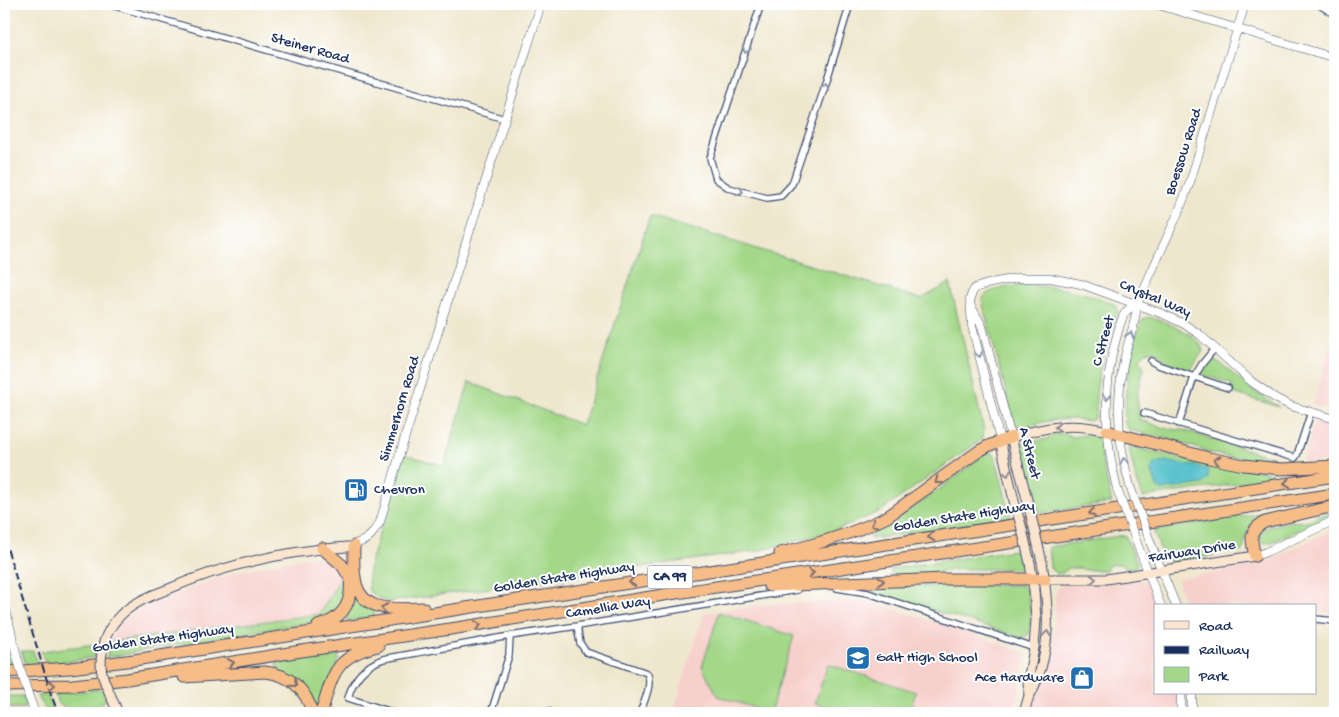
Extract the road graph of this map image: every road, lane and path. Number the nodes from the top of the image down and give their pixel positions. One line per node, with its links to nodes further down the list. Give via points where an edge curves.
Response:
1 (108, 4): 11 (street, Steiner Road)
2 (541, 4): 11 (street, Simmerhorn Road)
3 (761, 4): 4 (street, one-way to 4, via 710,158 716,180 729,188 767,198 781,196 792,184)
4 (850, 4)
5 (1154, 4): 9 (street)
6 (1245, 4): 9 (street, Boessow Road)
7 (1318, 4): 8 (street)
8 (1335, 15)
9 (1238, 28): 10 (street); 13 (street, Boessow Road, via 1190,182)
10 (1335, 58)
11 (505, 119): 31 (street, Simmerhorn Road, via 380,522 366,540)
12 (972, 293): 13 (street, Crystal Way, via 975,288 991,282 1042,278 1081,284); 14 (street, A Street)
13 (1137, 304): 15 (street, Crystal Way, via 1184,324); 23 (street, C Street, one-way to 23, via 1124,313 1111,358); 24 (street, C Street, one-way to 13, via 1120,384)
14 (971, 306): 25 (street, A Street, one-way to 25, via 972,326); 25 (street, A Street, via 982,326)
15 (1215, 348): 17 (street); 19 (street, Crystal Way, via 1266,393)
16 (1151, 360): 17 (street)
17 (1194, 377): 18 (street); 22 (street)
18 (1228, 388)
19 (1311, 412): 21 (street, Crystal Way); 22 (street, via 1295,458)
20 (1144, 413): 22 (street)
21 (1335, 419)
22 (1179, 424)
23 (1106, 431): 24 (highway); 25 (main road, one-way to 25, via 1082,426 1050,427); 36 (street, C Street, bridge, via 1117,489)
24 (1119, 434): 26 (highway, one-way to 24, via 1281,469 1244,465); 34 (street, C Street, one-way to 24, bridge, via 1130,486)
25 (1005, 439): 35 (highway, one-way to 35, via 980,451 871,526 810,546); 38 (main road, A Street, one-way to 38, bridge, via 1015,505 1030,563); 38 (main road, A Street, bridge, via 1028,503 1042,562)
26 (1335, 466)
27 (1335, 476): 35 (highway, Golden State Highway / CA 99, one-way to 35)
28 (1335, 494): 39 (highway, CA 99, one-way to 28)
29 (1335, 506): 33 (highway, via 1259,525 1252,535)
30 (1335, 520): 33 (street, Fairway Drive)
31 (350, 546): 32 (main road); 37 (highway); 42 (highway, one-way to 31, via 395,609 375,606 358,590)
32 (322, 548): 37 (highway, via 342,565); 58 (main road, bridge, via 231,566 182,583 129,607 116,619 104,640 100,665)
33 (1254, 556): 34 (main road, Fairway Drive)
34 (1162, 571): 36 (main road, Fairway Drive); 41 (street, C Street)
35 (691, 573): 42 (highway, Golden State Highway / CA 99, one-way to 42)
36 (1149, 573): 38 (main road, Fairway Drive, one-way to 36, via 1106,579); 40 (street, C Street)
37 (350, 578): 49 (highway, via 348,602 335,619)
38 (1039, 579): 39 (highway, one-way to 38, via 946,578); 50 (main road, A Street); 56 (main road, A Street, one-way to 38, via 1037,683 1046,648 1048,615)
39 (710, 588): 47 (highway, CA 99, one-way to 39)
40 (1160, 604)
41 (1175, 604)
42 (484, 605): 49 (highway, Golden State Highway / CA 99)
43 (4, 608): 57 (street, bridge)
44 (1316, 619): 45 (street)
45 (1335, 621)
46 (577, 626): 48 (street, Camellia Way); 50 (street, Camellia Way, via 800,589 829,588 868,593); 63 (street, via 580,643 586,652 647,673 650,683)
47 (457, 628): 52 (highway, CA 99, one-way to 47); 60 (highway, via 353,654 332,678)
48 (510, 636): 61 (street, Camellia Way, via 383,659 369,665 354,682 348,698); 62 (street, via 509,655)
49 (270, 638): 51 (highway, Golden State Highway / CA 99, via 134,660)
50 (1034, 648): 56 (main road, A Street, via 1028,680)
51 (4, 672)
52 (127, 679): 53 (highway, CA 99, one-way to 52, via 73,685); 59 (highway, one-way to 59, via 273,672 294,682 308,701)
53 (4, 686)
54 (1181, 694): 65 (street)
55 (1192, 694): 66 (street)
56 (1029, 697): 64 (main road, A Street)
57 (35, 713)
58 (118, 713)
59 (312, 713)
60 (321, 713)
61 (395, 713)
62 (491, 713)
63 (640, 713)
64 (1024, 713)
65 (1181, 713)
66 (1192, 713)

